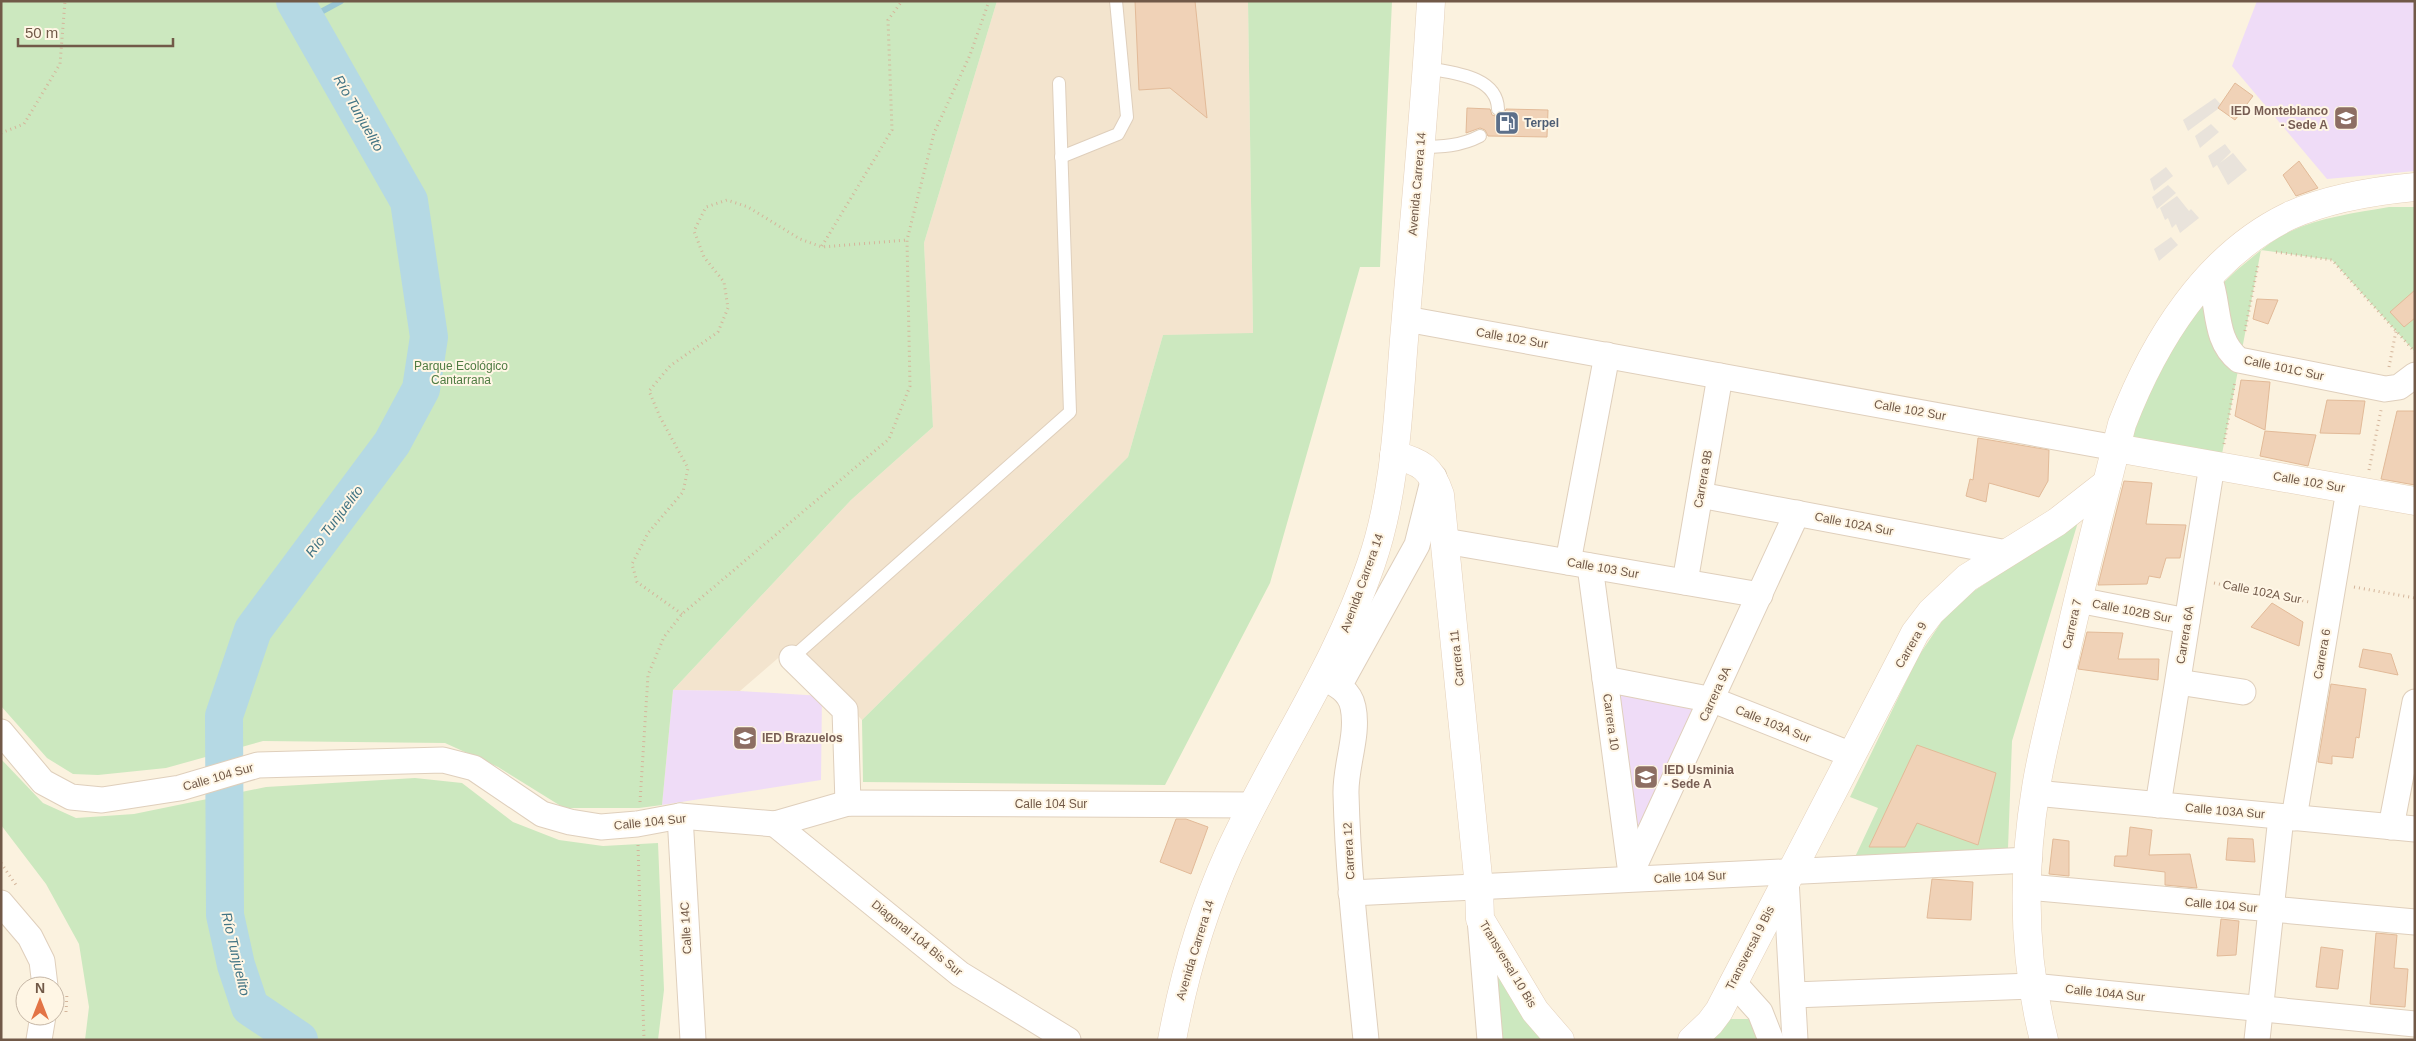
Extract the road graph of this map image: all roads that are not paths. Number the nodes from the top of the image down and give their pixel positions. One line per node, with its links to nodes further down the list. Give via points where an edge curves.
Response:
1 (1116, 1): 8 (lane, via 1127,117 1118,134)
2 (1431, 1): 3 (street, Avenida Carrera 14)
3 (1427, 68): 5 (lane, via 1460,74 1488,85 1498,99); 7 (street, Avenida Carrera 14)
4 (1059, 84): 8 (lane)
5 (1498, 109)
6 (1480, 136): 7 (lane, via 1451,146)
7 (1420, 148): 11 (street, Avenida Carrera 14)
8 (1061, 157): 31 (lane, via 1070,412)
9 (2415, 187): 10 (street, Carrera 7, via 2359,195 2320,204 2289,216 2240,248)
10 (2209, 277): 13 (street, Calle 101C Sur, via 2221,336 2229,352 2239,360 2385,388 2398,387); 15 (street, Carrera 7, via 2170,328 2147,366 2131,401)
11 (1406, 319): 12 (street, Calle 102 Sur); 16 (street, Avenida Carrera 14)
12 (1607, 355): 14 (street, Calle 102 Sur); 26 (street, Carrera 10)
13 (2415, 375)
14 (1720, 376): 15 (street, Calle 102 Sur); 21 (street, Carrera 9B)
15 (2116, 448): 17 (street, Calle 102 Sur); 19 (street, Carrera 7)
16 (1394, 455): 18 (street, via 1425,467); 33 (street, Avenida Carrera 14, via 1388,504)
17 (2212, 465): 20 (street, Calle 102 Sur); 30 (street, Carrera 6A)
18 (1434, 477): 24 (street, Carrera 11, via 1440,496); 33 (street, via 1417,545)
19 (2107, 483): 25 (street, Carrera 9, via 2057,522); 29 (street, Carrera 7)
20 (2349, 490): 22 (street, Calle 102 Sur); 45 (street, Carrera 6)
21 (1700, 495): 23 (street, Calle 102A Sur); 27 (street, Carrera 9B)
22 (2415, 501)
23 (1797, 513): 25 (street, Calle 102A Sur); 28 (street, Carrera 9A)
24 (1445, 540): 26 (street, Calle 103 Sur); 51 (street, Carrera 11)
25 (2007, 553): 39 (street, Carrera 9, via 1948,594 1915,633)
26 (1579, 564): 27 (street, Calle 103 Sur); 32 (street, Carrera 10)
27 (1685, 582): 28 (street, Calle 103 Sur)
28 (1760, 595): 36 (street, Carrera 9A)
29 (2078, 600): 30 (street, Calle 102B Sur); 40 (street, Carrera 7)
30 (2187, 621): 34 (street, Carrera 6A)
31 (792, 658): 41 (street, via 845,710)
32 (1605, 680): 36 (street, Calle 103A Sur); 50 (street, Carrera 10)
33 (1331, 681): 42 (street, Avenida Carrera 14); 53 (street, Carrera 12, via 1348,695 1353,707 1346,792)
34 (2178, 682): 35 (street); 43 (street, Carrera 6A)
35 (2243, 692)
36 (1713, 700): 39 (street, Calle 103A Sur); 50 (street, Carrera 9A)
37 (2413, 717): 47 (street)
38 (1, 732): 44 (street, Calle 104 Sur, via 43,782 71,797 102,800 180,788 258,765 443,760 474,768 542,814 570,822 601,827)
39 (1852, 756): 49 (street, Carrera 9)
40 (2035, 793): 43 (street, Calle 103A Sur); 48 (street, Carrera 7)
41 (848, 803): 42 (street, Calle 104 Sur); 46 (street, Calle 104 Sur)
42 (1253, 805): 70 (street, Avenida Carrera 14, via 1209,900 1180,996)
43 (2158, 805): 45 (street, Calle 103A Sur)
44 (680, 816): 46 (street, Calle 104 Sur); 68 (street, Calle 14C)
45 (2288, 817): 47 (street, Calle 103A Sur); 55 (street, Carrera 6)
46 (775, 824): 69 (street, Diagonal 104 Bis Sur, via 960,974)
47 (2403, 828)
48 (2029, 860): 49 (street, Calle 104 Sur); 52 (street, Carrera 7)
49 (1788, 875): 50 (street, Calle 104 Sur); 59 (street, Transversal 9 Bis); 61 (street)
50 (1632, 876): 51 (street, Calle 104 Sur)
51 (1479, 887): 53 (street, Calle 104 Sur); 56 (street, Transversal 10 Bis)
52 (2028, 887): 55 (street, Calle 104 Sur); 60 (street, Carrera 7, via 2027,936)
53 (1351, 893): 71 (street, Carrera 12)
54 (1, 903): 58 (street, via 30,937 42,961)
55 (2271, 910): 57 (street, Calle 104 Sur); 62 (street, Carrera 6)
56 (1480, 919): 66 (street, Transversal 10 Bis, via 1535,1011); 72 (street)
57 (2415, 922)
58 (44, 976)
59 (1733, 982): 65 (street, Transversal 9 Bis); 73 (street, via 1760,1012)
60 (2032, 986): 61 (street, Calle 104A Sur); 62 (street, Calle 104A Sur); 75 (street, Carrera 7)
61 (1794, 995): 74 (street)
62 (2260, 1009): 63 (street, Calle 104A Sur); 76 (street, Carrera 6)
63 (2415, 1024)
64 (42, 1026): 67 (street)
65 (1701, 1032)
66 (1557, 1038)
67 (39, 1040)
68 (693, 1040)
69 (1068, 1040)
70 (1172, 1040)
71 (1366, 1040)
72 (1490, 1040)
73 (1771, 1040)
74 (1795, 1040)
75 (2044, 1040)
76 (2257, 1040)

